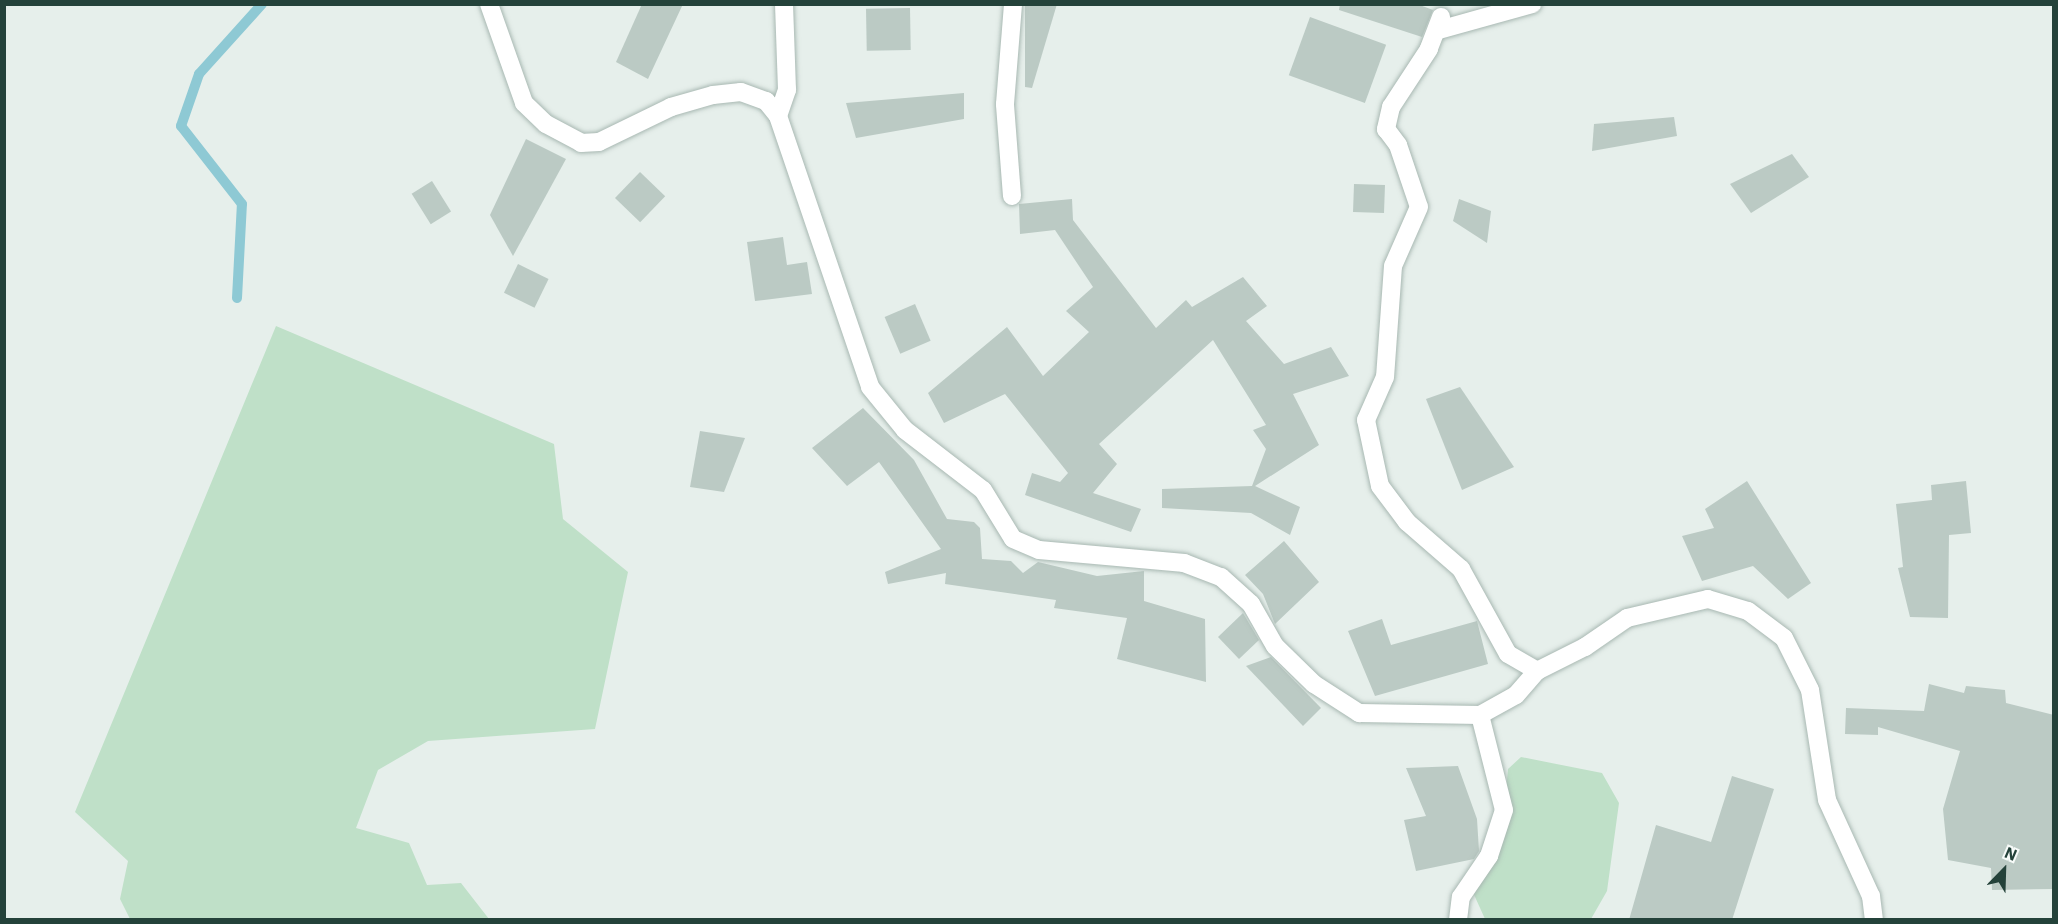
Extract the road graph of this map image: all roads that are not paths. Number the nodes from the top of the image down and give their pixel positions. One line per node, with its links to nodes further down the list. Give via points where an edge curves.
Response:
1 (489, 4): 5 (street, via 524,104 546,124 581,143 599,142 671,107 713,94 741,92 766,101)
2 (784, 4): 5 (street, via 787,90)
3 (1013, 4): 6 (street, via 1005,104)
4 (1532, 4): 7 (street, via 1440,24 1391,107 1386,129 1398,145 1419,207 1393,266 1385,377 1365,420 1380,486 1407,522 1461,568 1508,654)
5 (778, 116): 8 (street, via 870,387 905,430 983,490 1013,539 1040,550 1184,563 1221,577 1251,604 1275,646 1314,684 1359,713)
6 (1012, 196)
7 (1537, 671): 8 (street, via 1516,695); 10 (street, via 1585,647 1627,618 1708,599 1748,611 1784,638 1810,690 1827,800 1870,896)
8 (1480, 715): 9 (street, via 1504,810 1489,856 1461,897)
9 (1458, 920)
10 (1874, 920)

